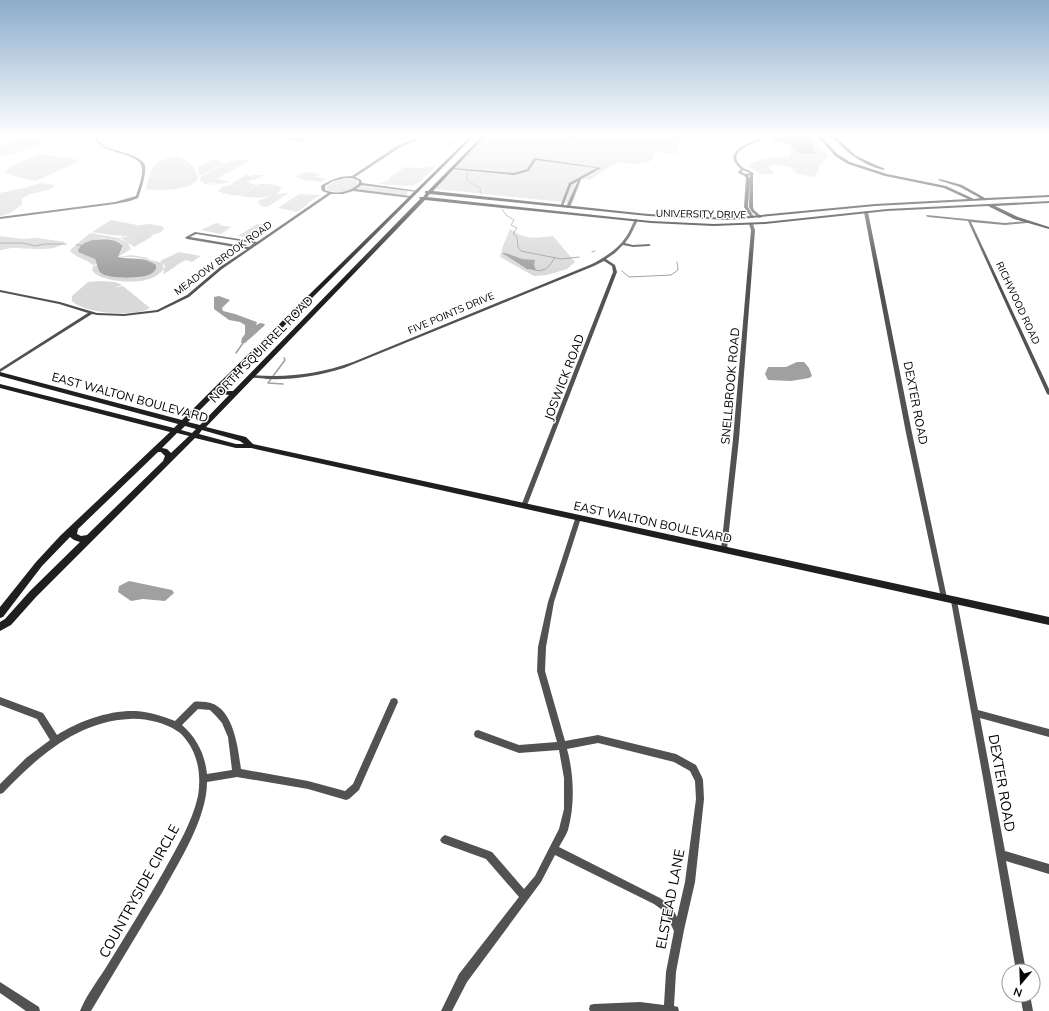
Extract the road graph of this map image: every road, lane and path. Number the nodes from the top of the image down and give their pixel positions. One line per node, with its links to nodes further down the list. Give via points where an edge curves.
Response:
1 (141, 182): 45 (street, via 137,197 129,200)
2 (329, 182): 15 (street, via 323,186 323,190)
3 (440, 182): 12 (main road, NORTH SQUIRREL ROAD)
4 (575, 182): 18 (street, via 570,184)
5 (579, 182): 22 (street)
6 (748, 182): 43 (street, via 746,207)
7 (752, 182): 44 (street, via 751,207)
8 (919, 182): 24 (main road, via 945,187)
9 (947, 182): 23 (main road, via 961,186)
10 (360, 184): 13 (street); 14 (street, UNIVERSITY DRIVE)
11 (425, 184): 12 (main road); 14 (main road, NORTH SQUIRREL ROAD)
12 (436, 186): 16 (main road, NORTH SQUIRREL ROAD)
13 (353, 190): 15 (street, UNIVERSITY DRIVE); 17 (street, UNIVERSITY DRIVE)
14 (417, 191): 16 (main road, UNIVERSITY DRIVE); 17 (main road, NORTH SQUIRREL ROAD)
15 (330, 193): 59 (street, MEADOW BROOK ROAD)
16 (430, 193): 20 (main road, NORTH SQUIRREL ROAD); 21 (main road, UNIVERSITY DRIVE)
17 (410, 197): 20 (main road, UNIVERSITY DRIVE); 57 (main road, NORTH SQUIRREL ROAD)
18 (565, 197): 22 (street); 31 (street)
19 (1049, 197): 23 (main road, UNIVERSITY DRIVE); 29 (main road, via 1019,199)
20 (424, 198): 28 (main road, UNIVERSITY DRIVE); 58 (main road, NORTH SQUIRREL ROAD)
21 (480, 198): 28 (main road, via 470,200); 31 (main road, UNIVERSITY DRIVE)
22 (572, 198): 32 (street)
23 (983, 198): 24 (main road, UNIVERSITY DRIVE); 30 (main road, via 991,204)
24 (973, 199): 25 (main road, UNIVERSITY DRIVE); 30 (main road)
25 (955, 200): 26 (main road, UNIVERSITY DRIVE); 35 (main road, via 962,204)
26 (932, 202): 34 (main road, UNIVERSITY DRIVE); 38 (main road, via 883,207)
27 (1049, 202): 29 (main road, UNIVERSITY DRIVE)
28 (472, 203): 33 (main road, UNIVERSITY DRIVE)
29 (1024, 203): 30 (main road, UNIVERSITY DRIVE)
30 (989, 205): 35 (main road, UNIVERSITY DRIVE); 53 (main road)
31 (559, 206): 32 (main road, UNIVERSITY DRIVE); 33 (main road, via 519,204)
32 (568, 207): 36 (main road, via 565,210); 40 (main road, UNIVERSITY DRIVE)
33 (517, 208): 36 (main road, UNIVERSITY DRIVE)
34 (845, 208): 37 (main road, UNIVERSITY DRIVE); 48 (main road, via 849,210)
35 (921, 208): 38 (main road, UNIVERSITY DRIVE)
36 (525, 209): 41 (main road, UNIVERSITY DRIVE)
37 (819, 210): 44 (main road, UNIVERSITY DRIVE); 51 (main road, via 809,214 778,217)
38 (887, 210): 39 (main road, UNIVERSITY DRIVE)
39 (866, 212): 48 (main road, UNIVERSITY DRIVE); 94 (street, DEXTER ROAD, via 906,422)
40 (623, 213): 41 (main road, via 582,211); 46 (main road, UNIVERSITY DRIVE)
41 (579, 214): 49 (main road, UNIVERSITY DRIVE)
42 (928, 216): 50 (street)
43 (752, 217): 44 (main road, UNIVERSITY DRIVE); 47 (main road, UNIVERSITY DRIVE)
44 (760, 217)
45 (0, 218)
46 (706, 219): 47 (main road, UNIVERSITY DRIVE); 52 (main road, via 650,218 648,220)
47 (729, 219): 54 (main road, via 731,222 726,223)
48 (800, 219): 51 (main road, UNIVERSITY DRIVE)
49 (636, 220): 52 (main road, UNIVERSITY DRIVE); 60 (street, FIVE POINTS DRIVE, via 630,236)
50 (969, 220): 53 (street, via 1005,224); 79 (street, RICHWOOD ROAD)
51 (785, 221): 55 (main road, UNIVERSITY DRIVE)
52 (651, 222): 54 (main road, UNIVERSITY DRIVE)
53 (1027, 222): 56 (main road)
54 (678, 224): 55 (main road, UNIVERSITY DRIVE)
55 (751, 224): 92 (street, SNELLBROOK ROAD, via 753,230 736,439)
56 (1049, 228)
57 (371, 236): 58 (main road); 62 (main road, NORTH SQUIRREL ROAD)
58 (384, 240): 64 (main road, NORTH SQUIRREL ROAD)
59 (258, 243): 63 (street, MEADOW BROOK ROAD); 63 (street, via 195,233 187,238)
60 (623, 244): 61 (street); 65 (street, FIVE POINTS DRIVE)
61 (649, 245)
62 (361, 246): 64 (main road, via 369,246); 67 (main road, NORTH SQUIRREL ROAD)
63 (250, 248): 68 (street, MEADOW BROOK ROAD, via 188,296 154,312 119,316)
64 (374, 250): 69 (main road, NORTH SQUIRREL ROAD)
65 (604, 259): 74 (street, FIVE POINTS DRIVE, via 348,366 318,374 285,378); 88 (street, JOSWICK ROAD, via 614,266 615,272)
66 (0, 290): 68 (street, MEADOW BROOK ROAD, via 60,303)
67 (294, 312): 69 (main road, via 298,316); 70 (main road, NORTH SQUIRREL ROAD)
68 (91, 313): 72 (street)
69 (310, 316): 71 (main road, NORTH SQUIRREL ROAD)
70 (273, 332): 71 (main road, via 285,333); 75 (main road, NORTH SQUIRREL ROAD)
71 (287, 339): 74 (main road, NORTH SQUIRREL ROAD)
72 (0, 371)
73 (0, 374): 77 (main road, EAST WALTON BOULEVARD)
74 (251, 376): 78 (main road, NORTH SQUIRREL ROAD)
75 (220, 385): 78 (main road, via 222,392); 81 (main road, NORTH SQUIRREL ROAD)
76 (0, 386): 80 (main road, EAST WALTON BOULEVARD)
77 (58, 390): 80 (main road, via 51,396); 81 (main road, EAST WALTON BOULEVARD)
78 (234, 394): 82 (main road, NORTH SQUIRREL ROAD)
79 (1049, 394)
80 (43, 397): 83 (main road, EAST WALTON BOULEVARD)
81 (181, 423): 82 (main road, EAST WALTON BOULEVARD); 83 (main road, NORTH SQUIRREL ROAD)
82 (200, 428): 84 (main road, NORTH SQUIRREL ROAD); 85 (main road, EAST WALTON BOULEVARD, via 243,439)
83 (174, 432): 84 (main road, EAST WALTON BOULEVARD); 86 (main road, NORTH SQUIRREL ROAD)
84 (192, 436): 85 (main road, EAST WALTON BOULEVARD, via 236,446); 87 (main road, NORTH SQUIRREL ROAD)
85 (251, 446): 88 (main road, EAST WALTON BOULEVARD)
86 (155, 450): 87 (main road, via 166,452 169,456); 90 (main road, NORTH SQUIRREL ROAD)
87 (167, 461): 91 (main road, NORTH SQUIRREL ROAD)
88 (524, 506): 89 (main road, EAST WALTON BOULEVARD)
89 (578, 518): 92 (main road, EAST WALTON BOULEVARD); 107 (street, via 551,602 542,647 541,671)
90 (74, 528): 91 (main road, via 75,537); 93 (main road, NORTH SQUIRREL ROAD, via 39,564)
91 (90, 538): 96 (main road, NORTH SQUIRREL ROAD)
92 (724, 550): 94 (main road, EAST WALTON BOULEVARD)
93 (15, 595): 96 (main road, via 17,601); 97 (main road, NORTH SQUIRREL ROAD)
94 (944, 598): 95 (main road, EAST WALTON BOULEVARD)
95 (954, 600): 98 (main road, EAST WALTON BOULEVARD); 102 (street, DEXTER ROAD)
96 (27, 601): 99 (main road, NORTH SQUIRREL ROAD)
97 (0, 614)
98 (1049, 621)
99 (0, 627)
100 (0, 701): 106 (street, via 40,716)
101 (394, 702): 108 (street, via 356,787 346,796 308,785)
102 (975, 713): 104 (street); 113 (street, DEXTER ROAD)
103 (176, 726): 106 (street, COUNTRYSIDE CIRCLE, via 134,715 87,724); 108 (street, via 196,705 211,707 224,719 232,734); 109 (street, COUNTRYSIDE CIRCLE, via 190,739 199,755 204,772)
104 (1049, 732)
105 (478, 734): 107 (street, via 519,749)
106 (55, 740): 110 (street, COUNTRYSIDE CIRCLE)
107 (562, 746): 112 (street, via 568,778 568,809 563,830); 116 (street, ELSTEAD LANE, via 598,739 676,758 695,771 699,780 700,799 690,882)
108 (237, 773): 109 (street)
109 (203, 779): 122 (street, COUNTRYSIDE CIRCLE, via 202,797 183,846 138,925)
110 (0, 790)
111 (445, 840): 115 (street, via 489,855)
112 (554, 849): 115 (street, via 538,879); 116 (street, via 668,908)
113 (1001, 855): 114 (street); 117 (street, DEXTER ROAD)
114 (1049, 869)
115 (524, 896): 123 (street, via 463,978)
116 (678, 930): 120 (street, ELSTEAD LANE, via 671,972)
117 (1020, 963)
118 (0, 987): 121 (street)
119 (594, 1009): 120 (street, via 640,1006)
120 (672, 1010)
121 (35, 1011)
122 (84, 1011)
123 (446, 1011)

